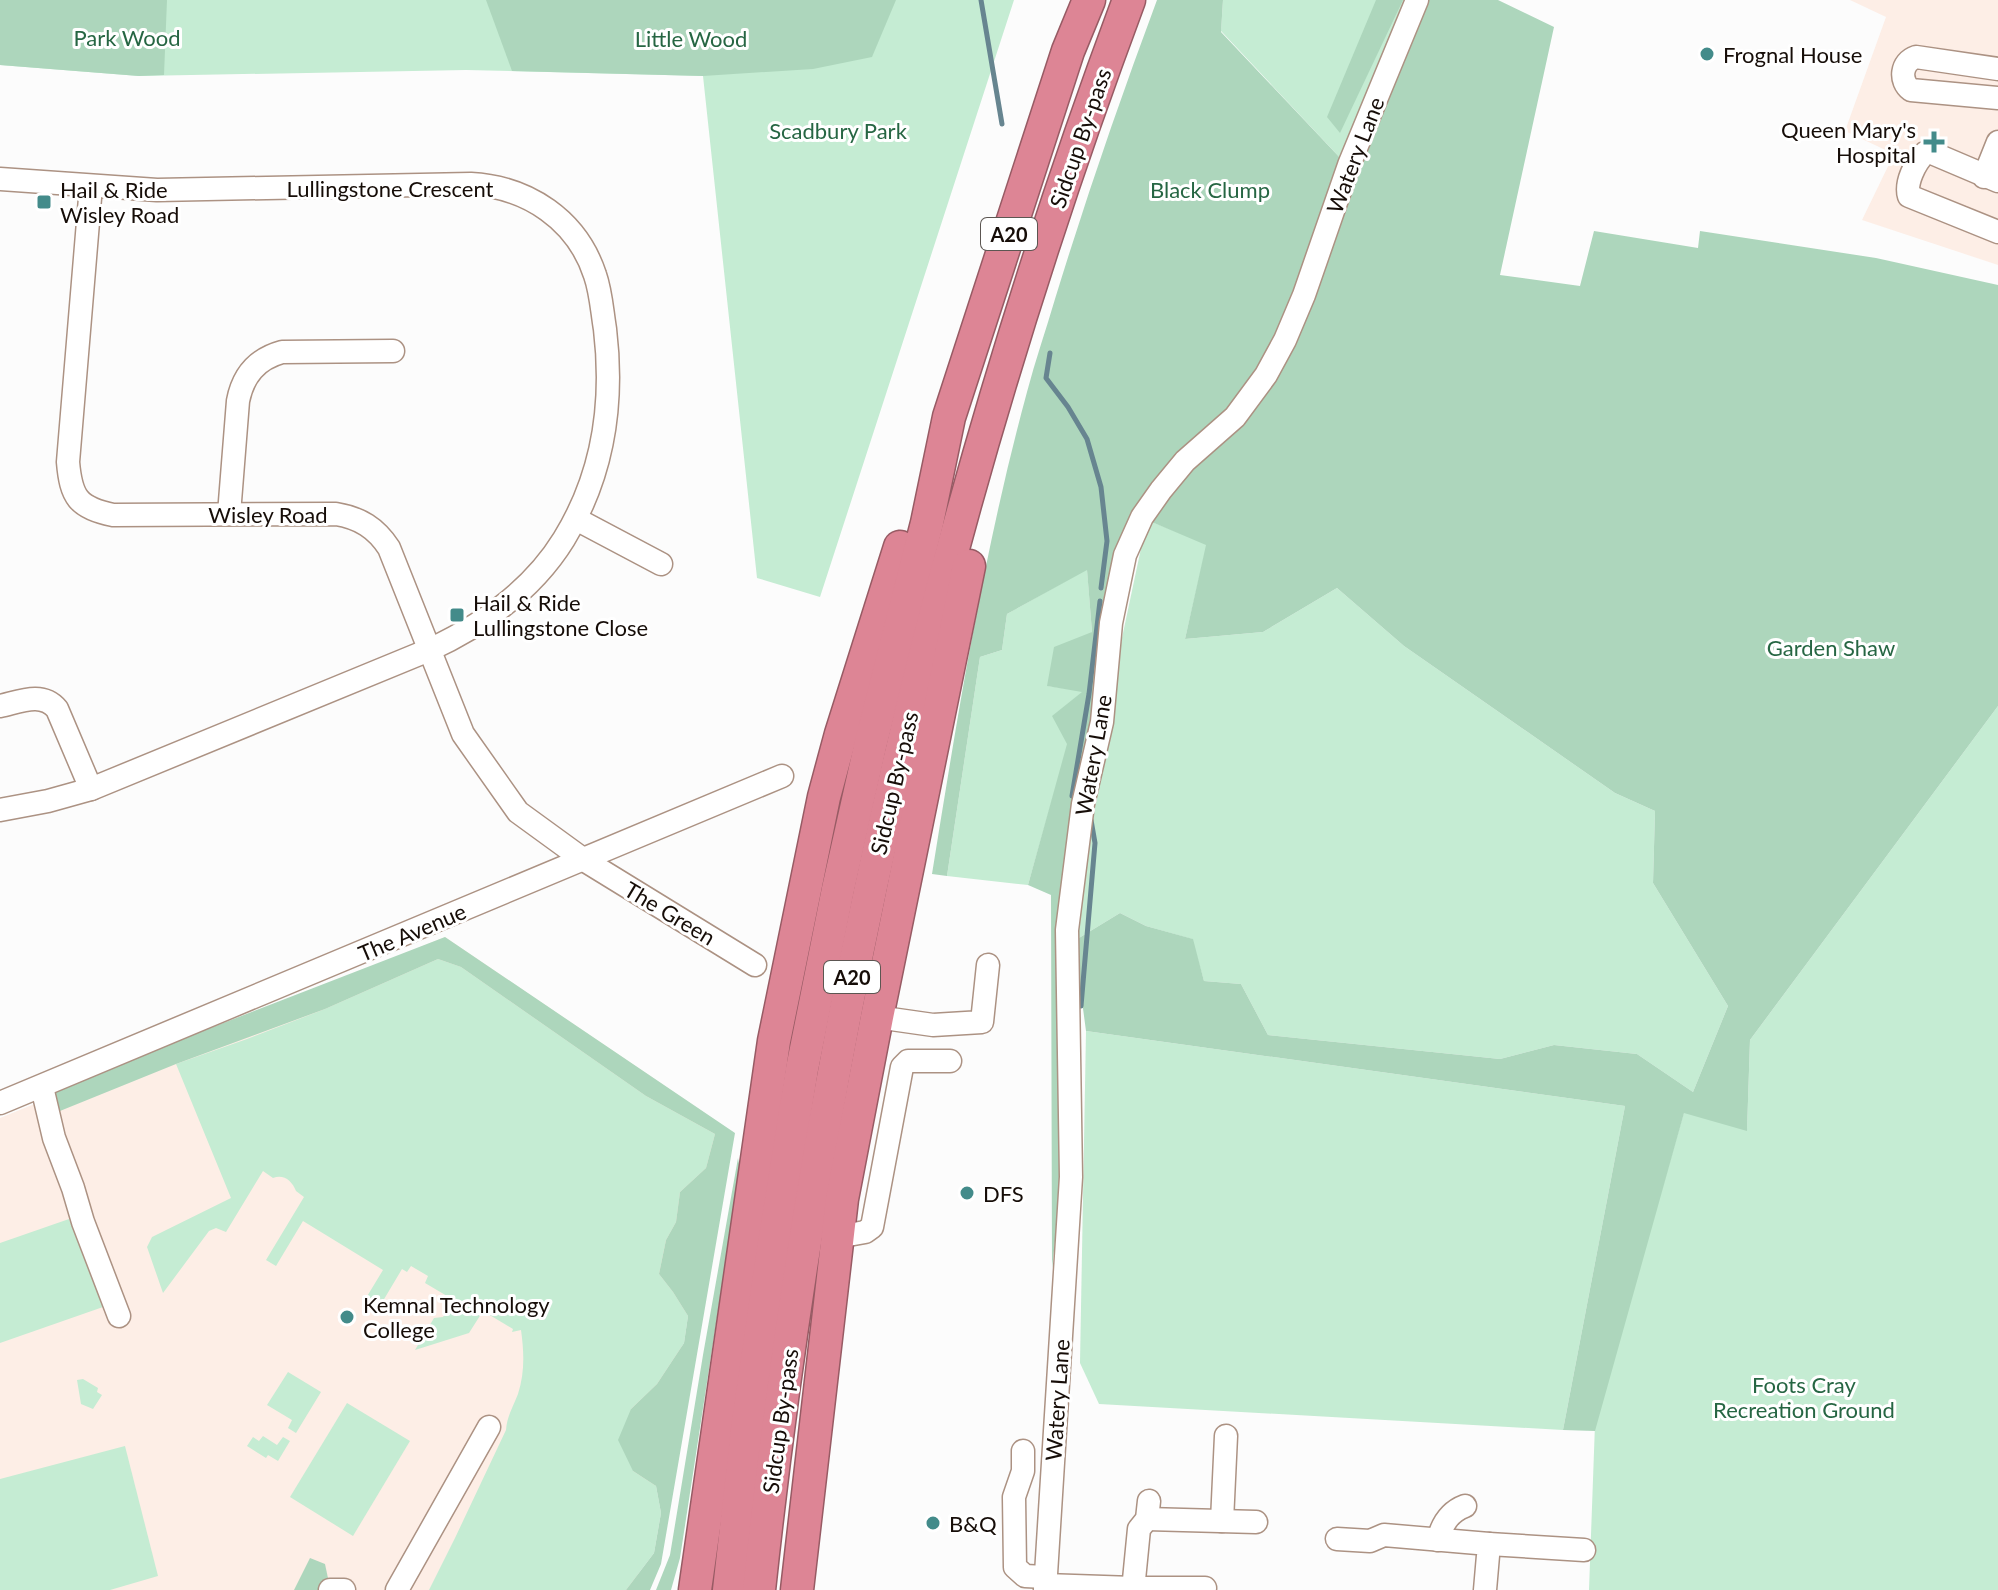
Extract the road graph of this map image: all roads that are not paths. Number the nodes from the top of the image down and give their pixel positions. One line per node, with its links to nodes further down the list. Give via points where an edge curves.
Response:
1 (1081, 0): 6 (highway, A20)
2 (1089, 0): 6 (highway, Sidcup By-pass / A20)
3 (1129, 0): 8 (highway, Sidcup By-pass / A20)
4 (1141, 0): 8 (highway, A20)
5 (1417, 0): 47 (street, Watery Lane, via 1285,340 1235,417 1161,490 1125,555 1067,930 1071,1177)
6 (1068, 51): 17 (highway, Sidcup By-pass / A20)
7 (1998, 69): 9 (street, via 1916,57 1905,63 1904,75 1911,90)
8 (1097, 86): 16 (highway, Sidcup By-pass / A20)
9 (1998, 98)
10 (1998, 142): 12 (street)
11 (0, 179): 13 (street, Lullingstone Crescent)
12 (1991, 179): 14 (street, via 1925,153 1907,190 1909,196)
13 (91, 186): 18 (street, Wisley Road, via 70,483 78,500 113,515); 19 (street, Lullingstone Crescent, via 157,190 471,184 510,190 547,209 574,234 595,274 607,347 609,394 602,449)
14 (1998, 232)
15 (393, 351): 18 (street, via 282,352 249,371 238,401)
16 (1002, 378): 29 (highway, A20); 48 (highway, Sidcup By-pass / A20, via 905,735 869,895 832,1075 777,1434)
17 (949, 417): 48 (highway, Sidcup By-pass / A20, via 871,742 802,1069 749,1413); 54 (highway, A20, via 894,563 824,797 774,1041)
18 (229, 514): 21 (street, Wisley Road, via 336,514 367,524 389,548)
19 (576, 519): 20 (street); 21 (street, Lullingstone Crescent, via 549,560 513,598 480,624)
20 (661, 564)
21 (429, 650): 24 (street, Lullingstone Crescent); 26 (street, Wisley Road, via 463,734 518,812)
22 (0, 706): 24 (street, via 35,698 52,703)
23 (782, 776): 26 (street, The Avenue)
24 (91, 789): 25 (street, Lullingstone Crescent)
25 (0, 810)
26 (584, 860): 27 (street, The Green); 33 (street, The Avenue)
27 (755, 965)
28 (988, 965): 30 (street, via 982,1022)
29 (877, 1017): 30 (street); 35 (highway, A20)
30 (911, 1024): 31 (street)
31 (908, 1061): 32 (street); 35 (street, via 902,1067 872,1227)
32 (950, 1061)
33 (42, 1087): 34 (street, The Avenue); 36 (street, via 54,1138)
34 (0, 1103)
35 (837, 1237): 55 (highway, A20)
36 (119, 1316)
37 (489, 1427): 53 (street)
38 (1226, 1436): 41 (street)
39 (1023, 1451): 47 (street, via 1014,1497 1015,1567)
40 (1465, 1506): 44 (street, via 1450,1515)
41 (1222, 1521): 42 (street); 50 (street, via 1148,1510 1139,1529)
42 (1256, 1522)
43 (1337, 1539): 44 (street, via 1370,1541 1384,1535)
44 (1438, 1540): 45 (street)
45 (1489, 1544): 46 (street); 56 (street)
46 (1584, 1550)
47 (1045, 1584): 50 (street)
48 (744, 1588)
49 (1205, 1588): 50 (street)
50 (1133, 1589)
51 (330, 1590): 52 (street)
52 (344, 1590)
53 (397, 1590)
54 (695, 1590)
55 (797, 1590)
56 (1485, 1590)

